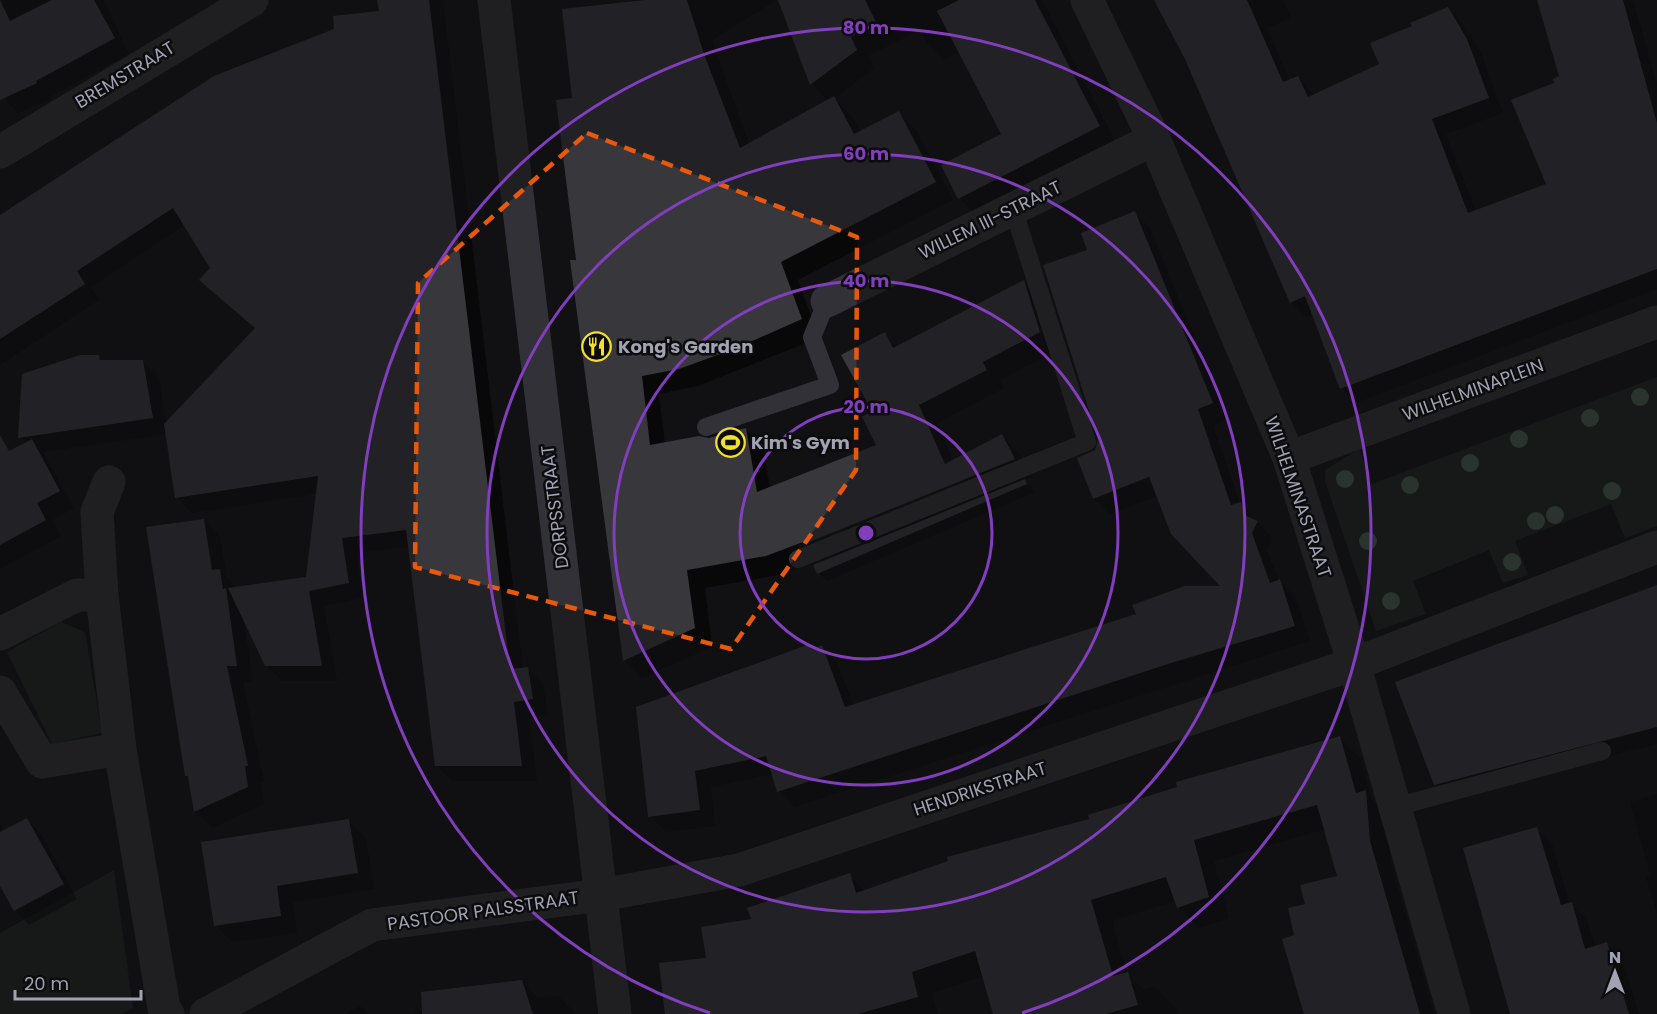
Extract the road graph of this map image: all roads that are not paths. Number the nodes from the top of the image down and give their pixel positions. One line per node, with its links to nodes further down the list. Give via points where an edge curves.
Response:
1 (252, 0): 5 (street, BREMSTRAAT)
2 (494, 0): 21 (street, DORPSSTRAAT)
3 (1086, 0): 4 (street, WILHELMINASTRAAT)
4 (1154, 139): 6 (street, WILLEM III-STRAAT); 10 (street, WILHELMINASTRAAT)
5 (0, 152)
6 (1013, 208): 7 (street, WILLEM III-STRAAT); 13 (lane, via 1086,442)
7 (827, 301): 9 (lane, via 812,337 830,386)
8 (1657, 322): 10 (street, WILHELMINAPLEIN)
9 (706, 427)
10 (1289, 458): 16 (street, WILHELMINASTRAAT)
11 (110, 482): 14 (street, via 97,512)
12 (1657, 547): 16 (street)
13 (798, 559)
14 (102, 595): 15 (street, via 77,595); 18 (street)
15 (0, 634)
16 (1354, 664): 20 (street, WILHELMINASTRAAT); 21 (street, HENDRIKSTRAAT, via 738,870)
17 (0, 692): 18 (street, via 42,762)
18 (120, 749): 22 (street)
19 (1602, 751): 20 (lane)
20 (1395, 807): 25 (street, WILHELMINASTRAAT)
21 (601, 895): 23 (street, PASTOOR PALSSTRAAT, via 372,926); 24 (street, DORPSSTRAAT)
22 (168, 1014)
23 (206, 1014)
24 (615, 1014)
25 (1454, 1014)

